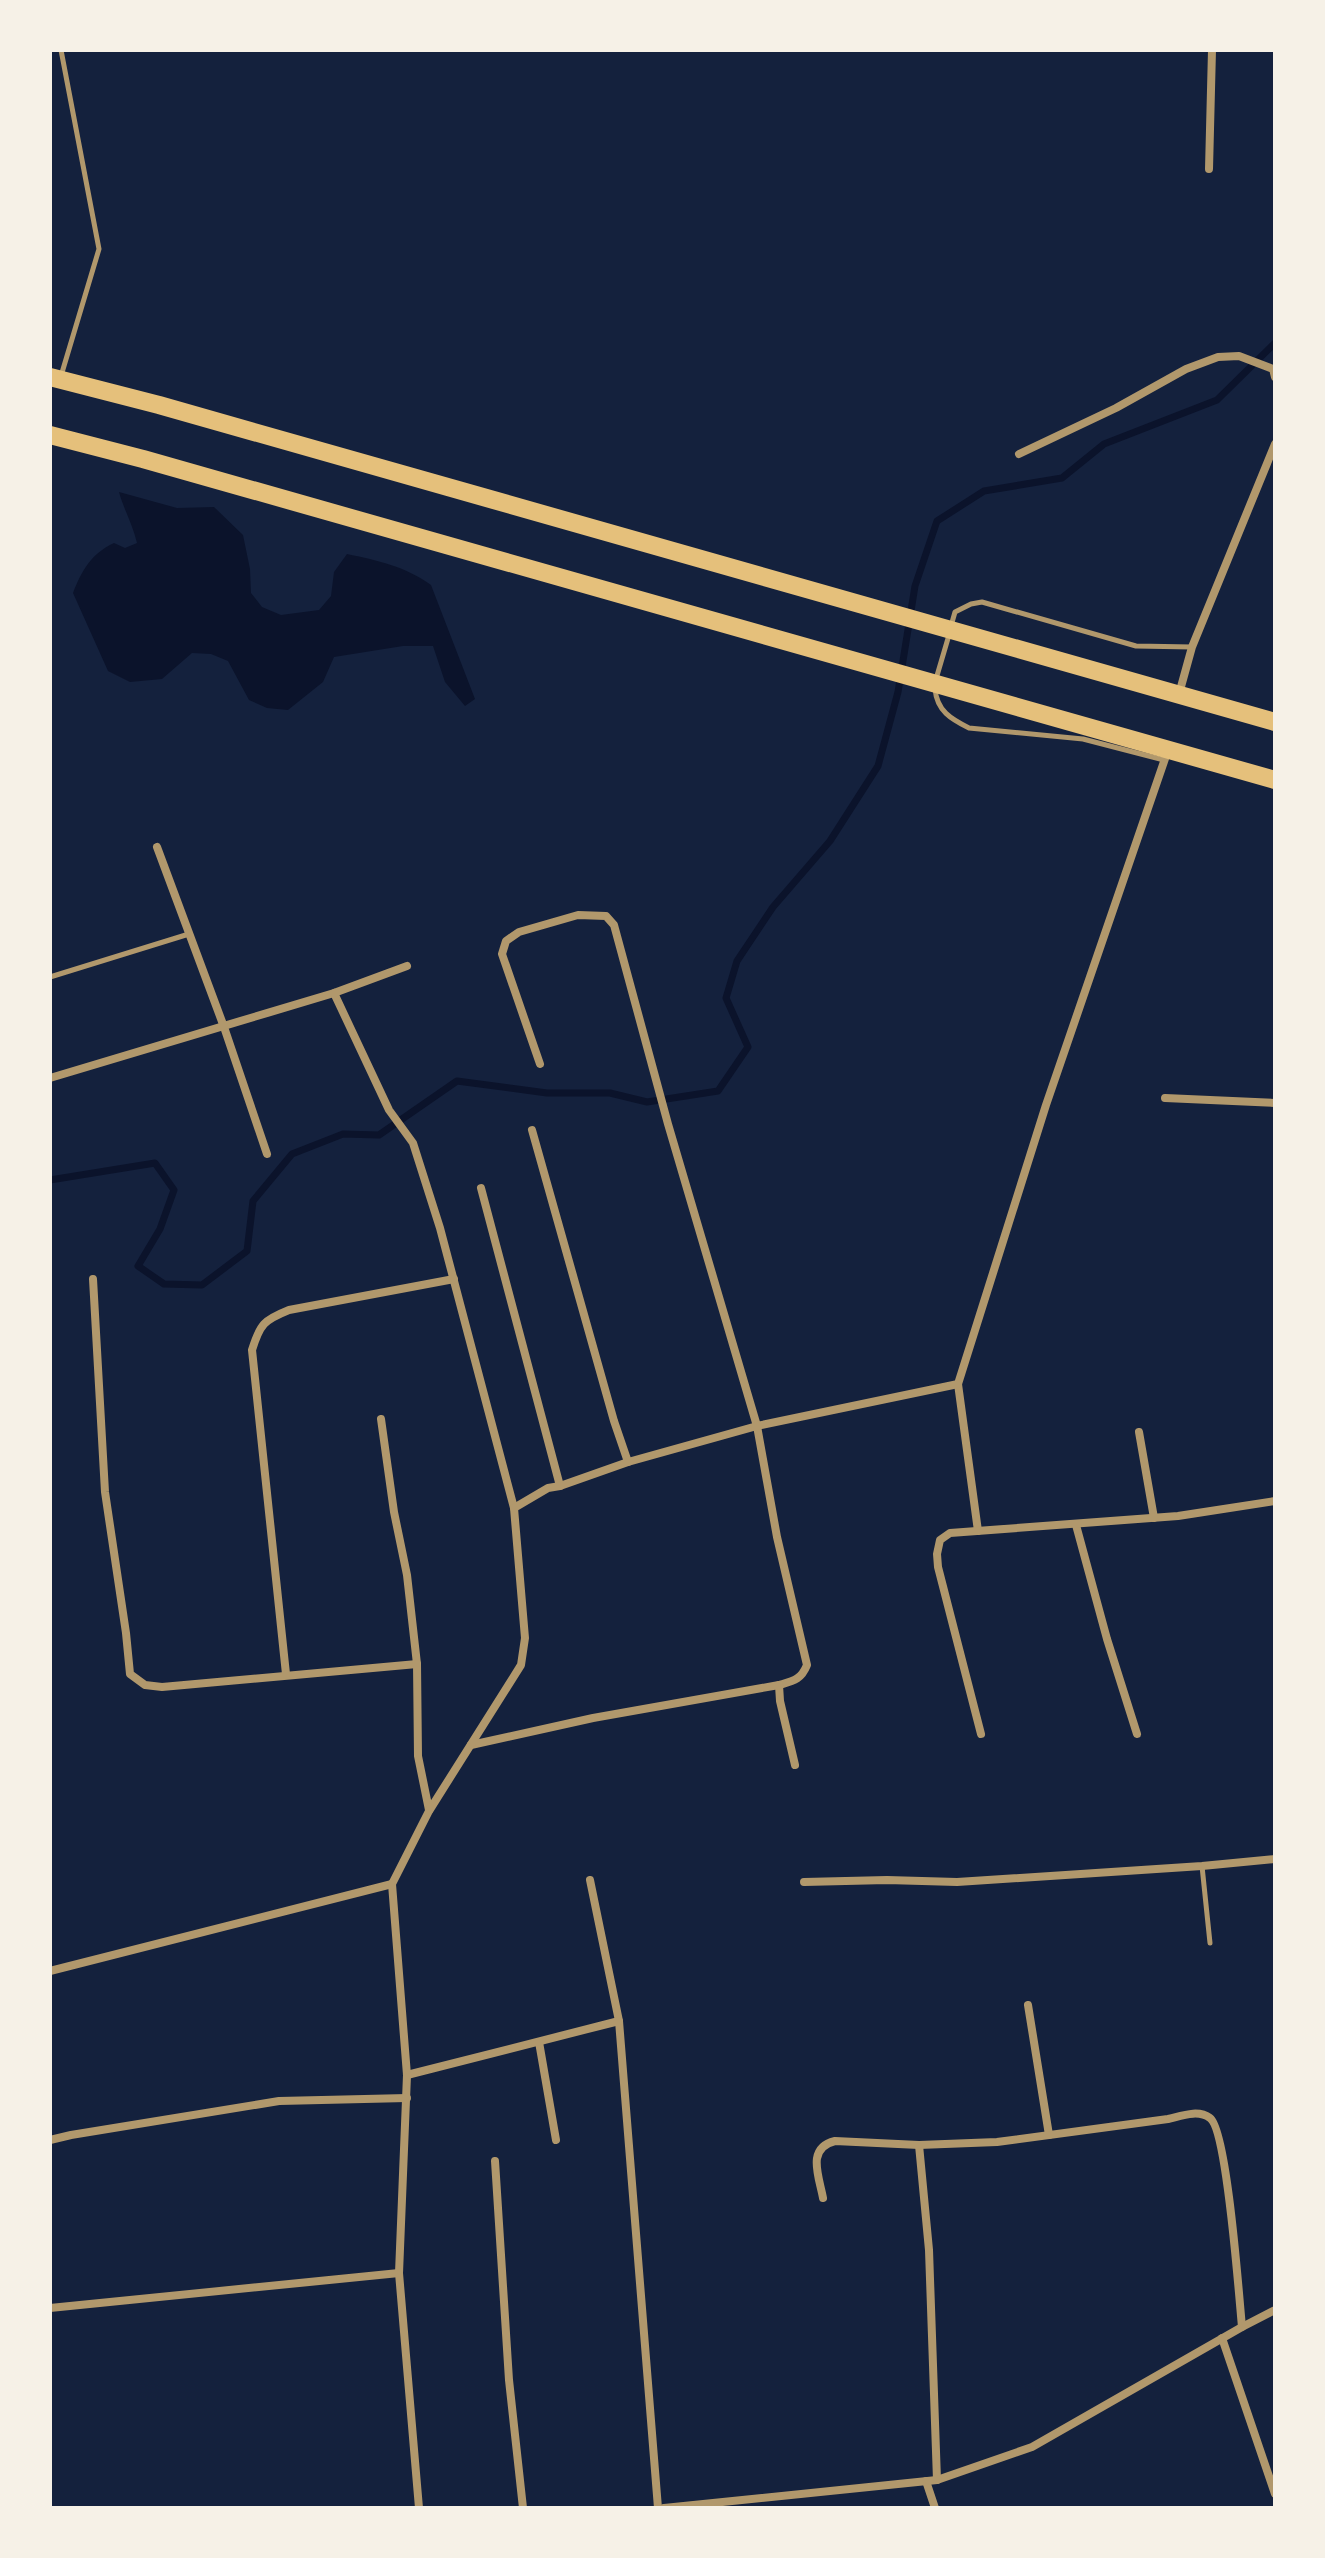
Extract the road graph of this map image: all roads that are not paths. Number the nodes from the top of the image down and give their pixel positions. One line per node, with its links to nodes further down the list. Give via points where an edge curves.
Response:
1 (61, 50): 5 (lane, via 99,249)
2 (1212, 50): 3 (street)
3 (1209, 169)
4 (1274, 373): 8 (street, via 1239,356 1218,357)
5 (55, 378): 10 (highway)
6 (50, 435): 12 (highway, via 851,659)
7 (1275, 444): 9 (street)
8 (1019, 454)
9 (1192, 647): 10 (street); 12 (lane, via 1136,646 982,602 955,612 935,683 938,705 969,728 1083,739)
10 (1179, 695): 11 (highway)
11 (1275, 722)
12 (1166, 755): 13 (highway); 29 (street, via 1046,1105)
13 (1275, 780)
14 (157, 847): 15 (street)
15 (189, 934): 17 (lane); 19 (street)
16 (407, 966): 18 (street)
17 (50, 977)
18 (334, 993): 19 (street); 28 (street, via 389,1110 413,1143)
19 (224, 1027): 21 (street); 25 (street)
20 (540, 1064): 31 (street, via 502,954 506,941 519,932 578,915 606,916 614,925)
21 (50, 1078)
22 (1165, 1098): 23 (street)
23 (1275, 1103)
24 (532, 1130): 33 (street)
25 (267, 1154)
26 (481, 1188): 34 (street)
27 (93, 1279): 41 (street, via 105,1492 130,1674 145,1685 162,1687)
28 (454, 1279): 36 (street); 41 (street, via 289,1310 268,1318 257,1334 252,1350)
29 (958, 1384): 31 (street); 39 (street)
30 (381, 1419): 40 (street)
31 (757, 1426): 33 (street); 42 (street, via 807,1665 803,1675)
32 (1139, 1432): 37 (street)
33 (628, 1462): 34 (street)
34 (560, 1486): 36 (street)
35 (1275, 1501): 37 (street)
36 (514, 1508): 45 (street, via 525,1638 521,1665)
37 (1154, 1518): 38 (street)
38 (1076, 1525): 39 (street); 44 (street)
39 (978, 1531): 43 (street, via 950,1533 940,1540 937,1554)
40 (417, 1664): 41 (street); 47 (street, via 418,1756)
41 (286, 1674)
42 (779, 1685): 45 (street); 46 (street)
43 (981, 1734)
44 (1137, 1734)
45 (471, 1745): 47 (street)
46 (795, 1765)
47 (429, 1811): 52 (street)
48 (1275, 1859): 49 (street)
49 (1202, 1866): 51 (street, via 957,1882); 53 (lane)
50 (590, 1880): 56 (street)
51 (804, 1882)
52 (392, 1884): 54 (street); 58 (street)
53 (1210, 1943)
54 (50, 1971)
55 (1028, 2005): 60 (street)
56 (619, 2021): 57 (street); 76 (street)
57 (539, 2042): 58 (street); 62 (street)
58 (407, 2075): 59 (street)
59 (407, 2098): 61 (street, via 279,2101); 66 (street)
60 (1049, 2135): 63 (street); 69 (street, via 1195,2112 1209,2117 1224,2162)
61 (50, 2140)
62 (556, 2140)
63 (919, 2145): 65 (street, via 826,2143 816,2161); 71 (street, via 929,2250)
64 (495, 2161): 75 (street)
65 (823, 2198)
66 (399, 2273): 67 (street); 74 (street)
67 (50, 2308)
68 (1275, 2310): 69 (street)
69 (1242, 2327): 70 (street)
70 (1222, 2338): 71 (street, via 1032,2447); 73 (street)
71 (937, 2480): 72 (street)
72 (926, 2481): 77 (street); 78 (street)
73 (1275, 2494)
74 (419, 2508)
75 (523, 2508)
76 (658, 2508)
77 (664, 2508)
78 (935, 2508)

